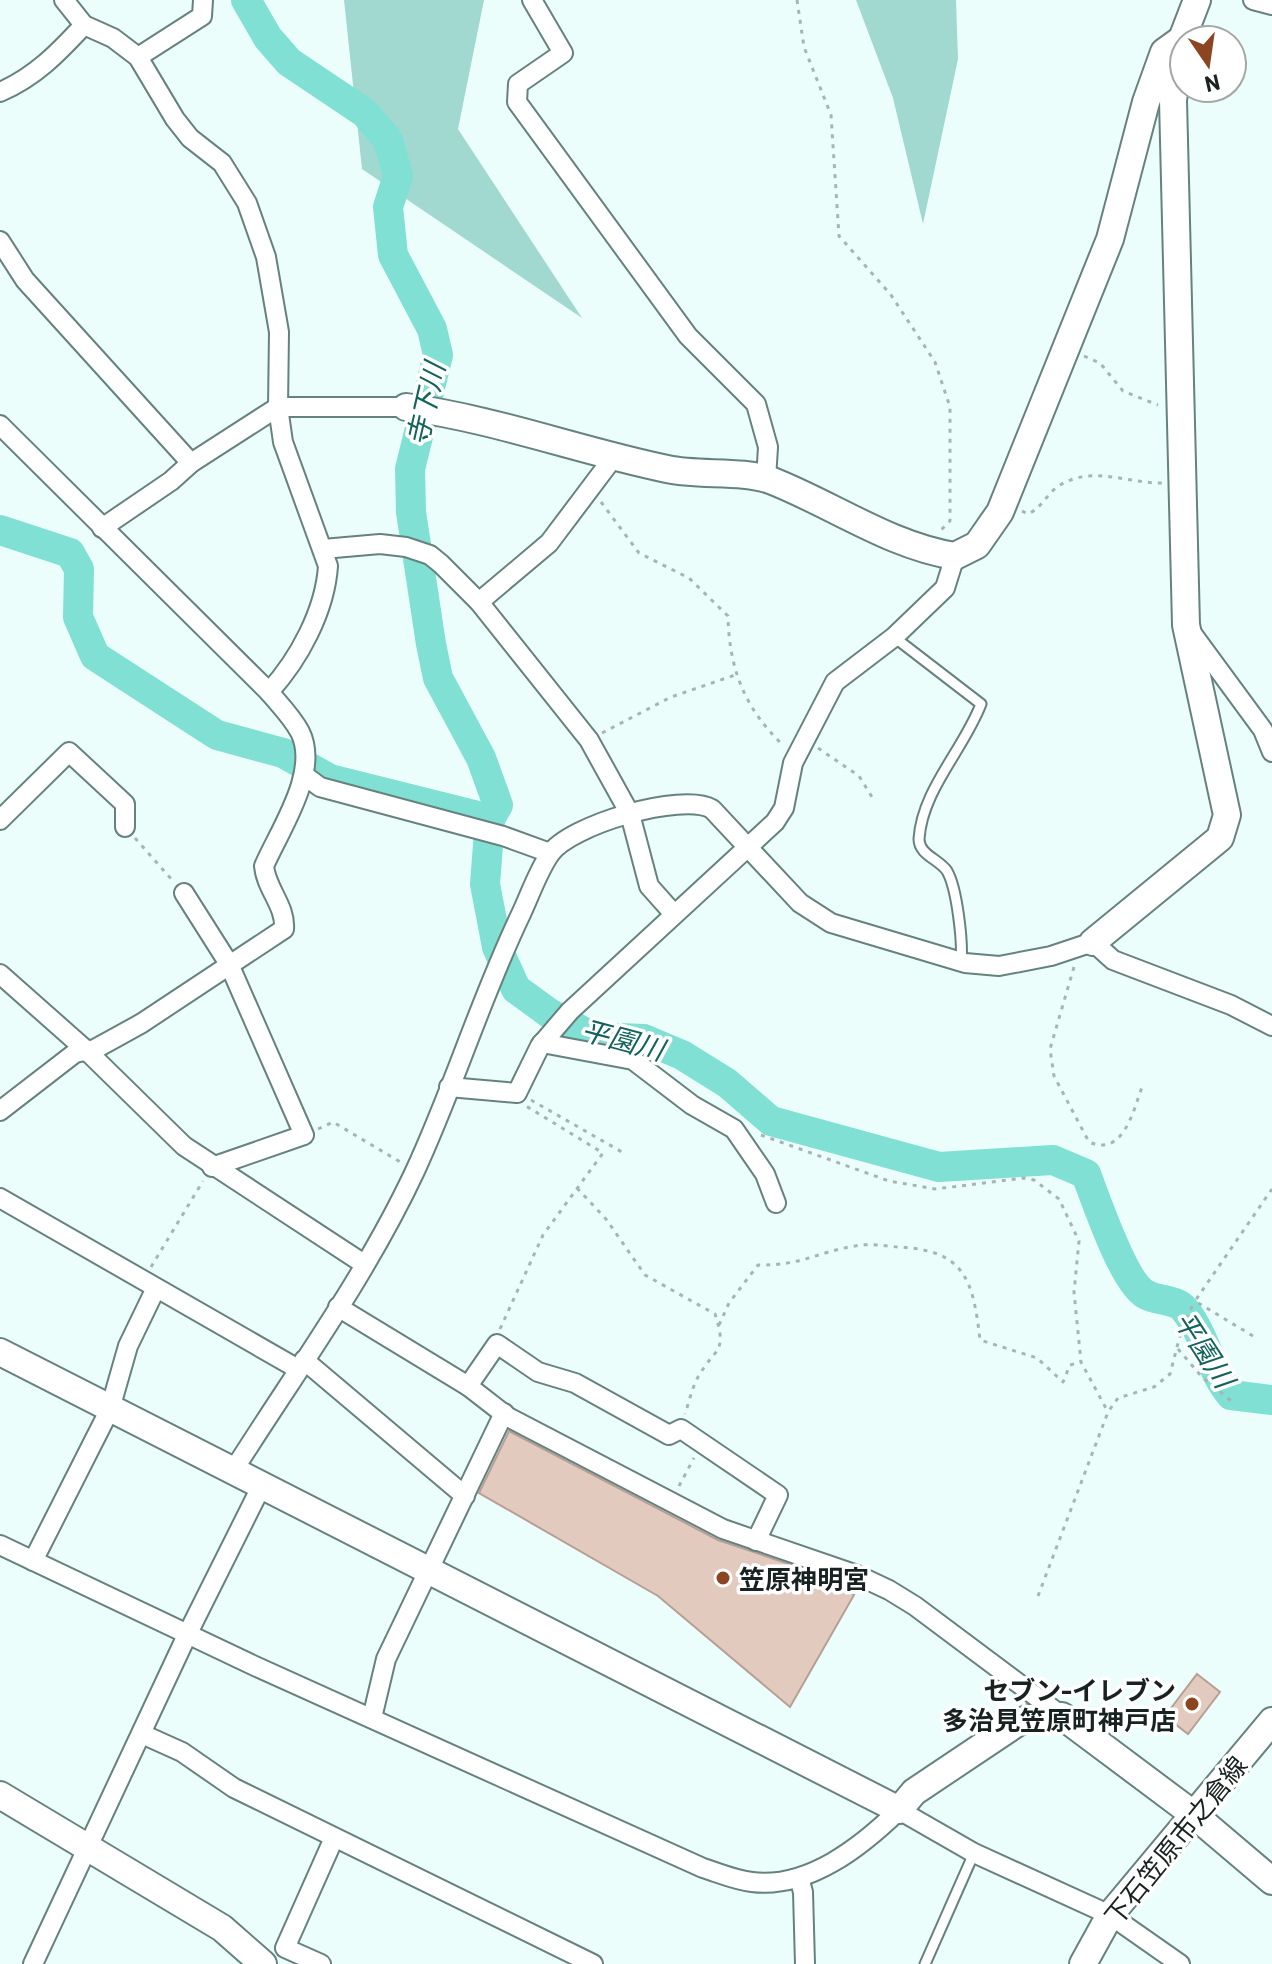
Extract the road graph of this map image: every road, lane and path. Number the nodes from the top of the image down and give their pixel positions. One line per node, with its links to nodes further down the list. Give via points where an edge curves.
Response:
1 (64, 0): 9 (street)
2 (203, 0): 11 (street, via 202,16)
3 (532, 0): 22 (street, via 563,53 518,84 517,102 688,336 756,404 768,447)
4 (797, 0): 27 (path, via 804,47 831,115 839,236 899,306 935,362 950,407 950,521 939,531 920,532)
5 (1197, 0): 8 (street)
6 (1253, 0): 7 (street)
7 (1272, 5)
8 (1188, 24)
9 (84, 25): 11 (street); 12 (street, via 53,59)
10 (1168, 49): 15 (street, via 1146,102 1110,239)
11 (138, 57): 16 (street, via 175,119 222,163 247,203 266,257 279,332)
12 (0, 92)
13 (1173, 104): 18 (street)
14 (0, 241): 21 (street, via 25,280)
15 (1065, 349): 18 (path, via 1100,363 1123,391 1167,409); 29 (street, via 1000,512 987,535)
16 (278, 407): 17 (street); 21 (street); 28 (street, via 283,442)
17 (406, 407): 20 (street, via 446,412)
18 (1181, 408): 23 (street)
19 (0, 425): 26 (street)
20 (613, 458): 22 (street, via 687,473); 24 (street)
21 (191, 463): 26 (street)
22 (766, 479): 27 (street)
23 (1183, 483): 25 (path, via 1095,475 1061,484 1028,514); 31 (street)
24 (586, 494): 30 (street, via 549,543); 33 (path, via 598,498 639,553 689,578 717,602 728,616 729,649)
25 (1017, 508)
26 (102, 528): 34 (street)
27 (912, 545): 29 (street)
28 (323, 549): 30 (street, via 380,544 430,555); 34 (street, via 327,581 306,638)
29 (955, 556): 32 (street, via 945,588)
30 (479, 602): 36 (street)
31 (1186, 625): 37 (street, via 1263,730); 48 (street, via 1227,815 1220,838)
32 (894, 637): 35 (street, via 835,682); 49 (lane, via 981,704 969,735 932,794 919,840 922,850 948,872 963,944)
33 (738, 674): 36 (path, via 671,697); 38 (path, via 754,715 783,744)
34 (269, 692): 39 (street, via 299,730)
35 (805, 738): 38 (street); 40 (path, via 859,776)
36 (589, 740): 41 (street)
37 (1272, 752)
38 (793, 763): 44 (street, via 784,808)
39 (304, 775): 45 (street, via 320,787); 50 (street, via 264,866 285,917 284,929)
40 (872, 797)
41 (630, 814): 44 (street, via 697,803 712,809); 45 (street, via 576,833); 47 (street, via 649,886)
42 (0, 820): 43 (street, via 69,752 125,804)
43 (125, 827): 46 (path)
44 (746, 850): 47 (street); 49 (street, via 800,903 831,923)
45 (550, 853): 55 (street, via 508,940)
46 (184, 893): 50 (street)
47 (673, 913): 53 (street)
48 (1084, 945): 49 (street, via 999,966); 52 (street); 56 (path, via 1050,1049 1054,1076 1089,1142 1100,1147 1124,1133)
49 (961, 962)
50 (229, 964): 54 (street, via 142,1023); 60 (street)
51 (0, 974): 54 (street)
52 (1272, 1026)
53 (547, 1037): 57 (street); 59 (street, via 633,1060)
54 (87, 1051): 58 (street, via 75,1053); 62 (street)
55 (449, 1087): 57 (street); 63 (street)
56 (1142, 1087)
57 (517, 1093): 61 (path); 64 (path, via 530,1109 603,1153)
58 (0, 1111)
59 (734, 1129): 67 (street, via 765,1174); 77 (path, via 889,1181 935,1189 1034,1180 1059,1199 1079,1241 1074,1292)
60 (304, 1135): 62 (street); 63 (path, via 333,1122)
61 (622, 1152)
62 (212, 1167): 68 (street); 69 (path)
63 (415, 1171): 68 (street)
64 (577, 1188): 72 (path, via 645,1275 715,1314); 74 (path, via 543,1235)
65 (1272, 1189): 70 (path)
66 (0, 1198): 69 (street)
67 (776, 1203)
68 (364, 1264): 71 (street)
69 (150, 1284): 78 (street); 81 (street)
70 (1195, 1301): 73 (path); 75 (path)
71 (338, 1307): 78 (street); 79 (street)
72 (719, 1325): 77 (path, via 758,1265 788,1266 856,1245 931,1249 954,1260 963,1275 980,1340 1037,1358 1063,1382 1070,1365); 84 (path, via 723,1339 718,1355 699,1376)
73 (1253, 1336)
74 (497, 1344): 79 (street); 84 (street, via 538,1372 575,1383 669,1435)
75 (1178, 1349): 80 (path); 82 (path, via 1170,1374 1154,1387 1118,1398)
76 (0, 1352): 81 (street)
77 (1081, 1362): 82 (path)
78 (301, 1365): 86 (street); 88 (street)
79 (468, 1386): 83 (street)
80 (1235, 1404)
81 (110, 1409): 86 (street); 92 (street)
82 (1108, 1412): 94 (path)
83 (504, 1413): 88 (street); 89 (street)
84 (681, 1429): 85 (street)
85 (702, 1444): 89 (path); 90 (street, via 778,1495)
86 (233, 1471): 87 (street)
87 (262, 1485): 93 (street); 95 (street)
88 (465, 1496): 93 (street)
89 (670, 1502): 90 (street)
90 (756, 1541): 96 (street, via 889,1590)
91 (0, 1545): 92 (street)
92 (33, 1561): 95 (street)
93 (430, 1571): 97 (street, via 386,1659); 101 (street)
94 (1038, 1596)
95 (188, 1633): 97 (street); 99 (street)
96 (1062, 1716): 101 (street, via 1017,1723 914,1792); 102 (street)
97 (372, 1718): 106 (street, via 703,1868 751,1882)
98 (1272, 1721): 102 (street, 下石笠原市之倉線)
99 (142, 1734): 103 (street); 104 (street)
100 (0, 1795): 104 (street)
101 (899, 1810): 105 (street); 106 (street, via 853,1848)
102 (1193, 1814): 107 (street); 108 (street, 下石笠原市之倉線)
103 (334, 1838): 111 (street, via 285,1948); 112 (street)
104 (89, 1846): 109 (street); 110 (street, via 222,1928)
105 (974, 1853): 108 (street); 114 (lane)
106 (799, 1878): 113 (street)
107 (1272, 1881)
108 (1110, 1915): 115 (street, 下石笠原市之倉線); 116 (street)
109 (40, 1962)
110 (263, 1964)
111 (321, 1964)
112 (593, 1964)
113 (805, 1964)
114 (925, 1964)
115 (1083, 1964)
116 (1180, 1964)

